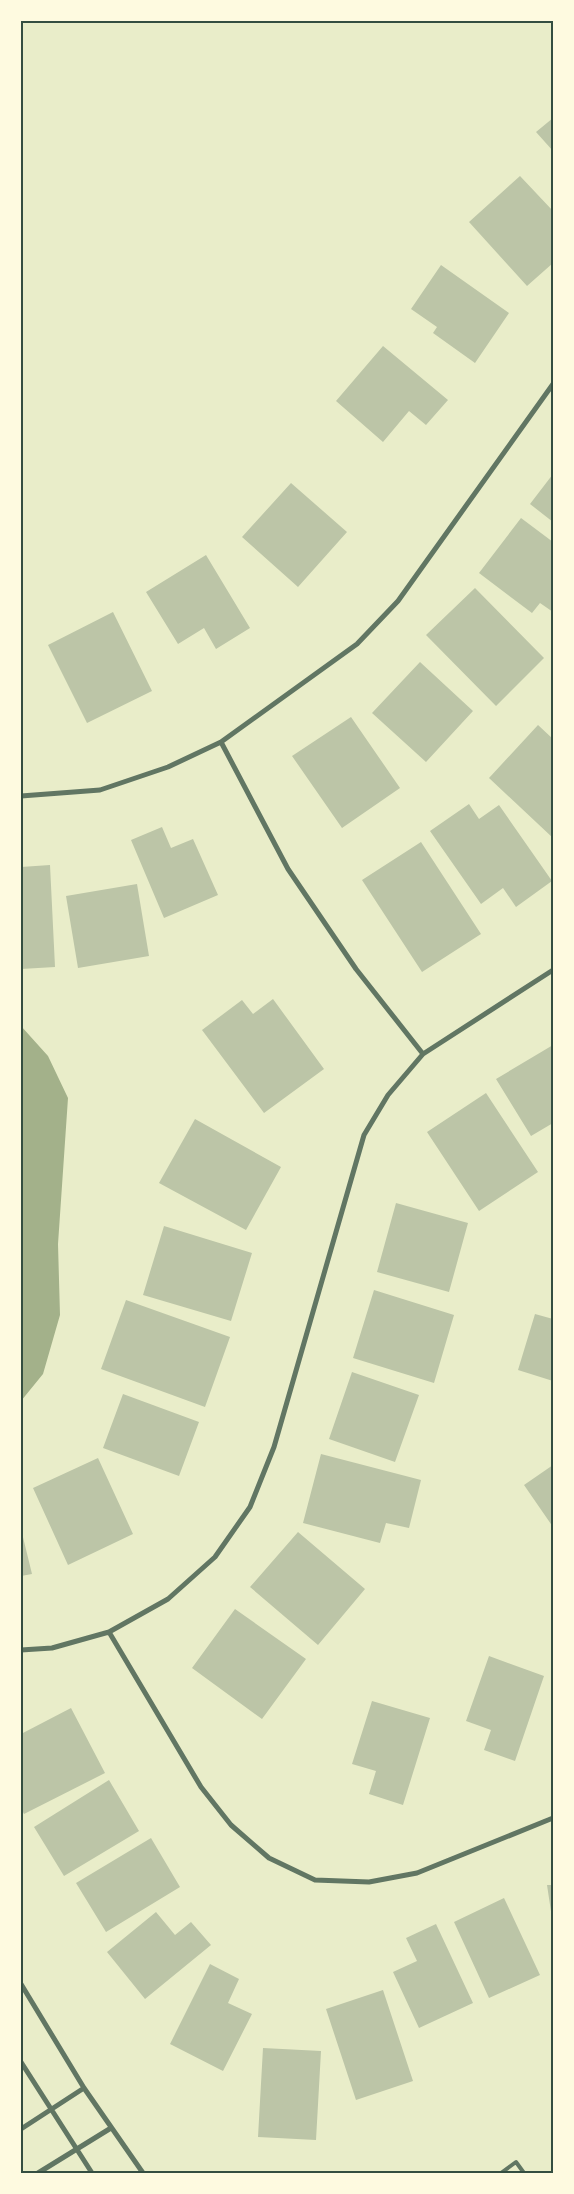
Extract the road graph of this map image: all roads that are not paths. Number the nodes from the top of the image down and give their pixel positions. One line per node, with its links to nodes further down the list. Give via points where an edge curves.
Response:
1 (553, 384): 2 (street, via 398,601 357,644)
2 (221, 742): 3 (street, via 168,767 100,790); 5 (street, via 288,869 356,969)
3 (21, 796)
4 (553, 970): 5 (street)
5 (423, 1054): 6 (street, via 388,1095 364,1135 274,1447 250,1508 215,1557 168,1599)
6 (109, 1632): 7 (street, via 52,1648); 8 (street, via 201,1787 231,1825 269,1858 315,1880 369,1882 417,1873)
7 (21, 1650)
8 (553, 1818)
9 (21, 1984): 11 (street)
10 (21, 2062): 12 (street)
11 (84, 2088): 12 (street); 13 (street)
12 (52, 2108): 14 (street); 15 (street)
13 (111, 2128): 15 (street); 18 (street)
14 (21, 2129)
15 (77, 2149): 16 (street); 17 (street)
16 (38, 2173)
17 (92, 2173)
18 (142, 2173)
19 (501, 2173): 20 (lane, via 516,2162)
20 (524, 2173)

